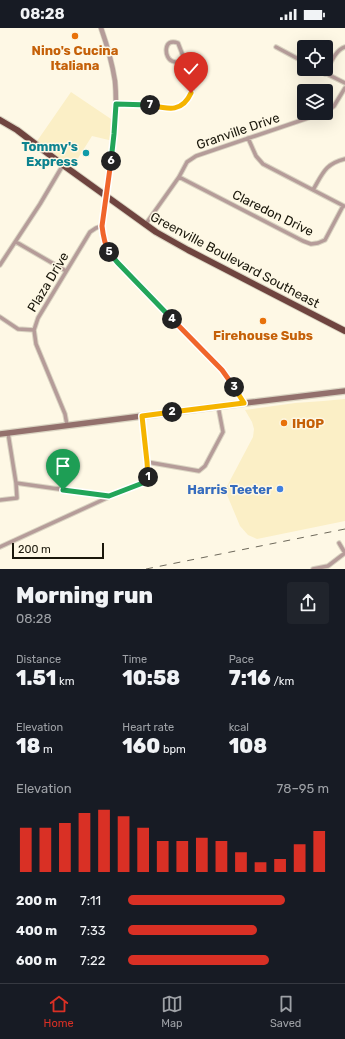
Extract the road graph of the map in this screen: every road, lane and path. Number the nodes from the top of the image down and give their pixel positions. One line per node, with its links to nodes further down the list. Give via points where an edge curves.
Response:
1 (101, 28): 10 (street, via 112,63)
2 (345, 46): 5 (street)
3 (276, 47): 4 (street)
4 (297, 58)
5 (333, 59)
6 (185, 64): 6 (street, via 178,44 169,43 166,49 169,59); 10 (street, via 192,87 189,98 178,108)
7 (329, 76): 8 (street)
8 (345, 84)
9 (345, 88): 11 (street)
10 (116, 104): 19 (street)
11 (333, 107)
12 (0, 120): 16 (highway, Greenville Boulevard Southeast)
13 (302, 120): 14 (street, Granville Drive)
14 (248, 138): 17 (street, Granville Drive, via 196,156 187,162); 18 (street, via 256,156 263,164)
15 (345, 159): 18 (street, via 326,168)
16 (63, 165): 19 (highway, Greenville Boulevard Southeast); 23 (street)
17 (178, 176): 20 (street, Claredon Drive, via 311,244 325,240); 21 (street, Granville Drive)
18 (313, 190): 20 (street)
19 (105, 196): 21 (highway, Greenville Boulevard Southeast); 22 (street)
20 (344, 206)
21 (145, 225): 28 (highway, Greenville Boulevard Southeast)
22 (102, 226): 25 (street, Plaza Drive, via 90,232); 30 (street, via 102,235 108,251 222,370)
23 (16, 242): 24 (street); 25 (street)
24 (0, 265)
25 (66, 271): 27 (street, Plaza Drive, via 38,318)
26 (0, 317): 27 (street, via 18,329)
27 (34, 330): 33 (street, Plaza Drive, via 36,344 65,414)
28 (345, 331)
29 (345, 391): 30 (main road)
30 (244, 403): 31 (main road)
31 (218, 406): 32 (main road); 36 (street, via 223,432 205,466 199,471)
32 (142, 416): 33 (main road); 36 (street)
33 (67, 425): 34 (main road)
34 (8, 433): 35 (main road); 37 (street)
35 (0, 434)
36 (147, 462): 38 (street, via 148,481)
37 (16, 483): 38 (street); 39 (street, via 17,498)
38 (109, 496): 41 (street)
39 (0, 500)
40 (339, 543): 42 (street)
41 (0, 547)
42 (345, 553): 43 (street, via 328,566)
43 (313, 569)

